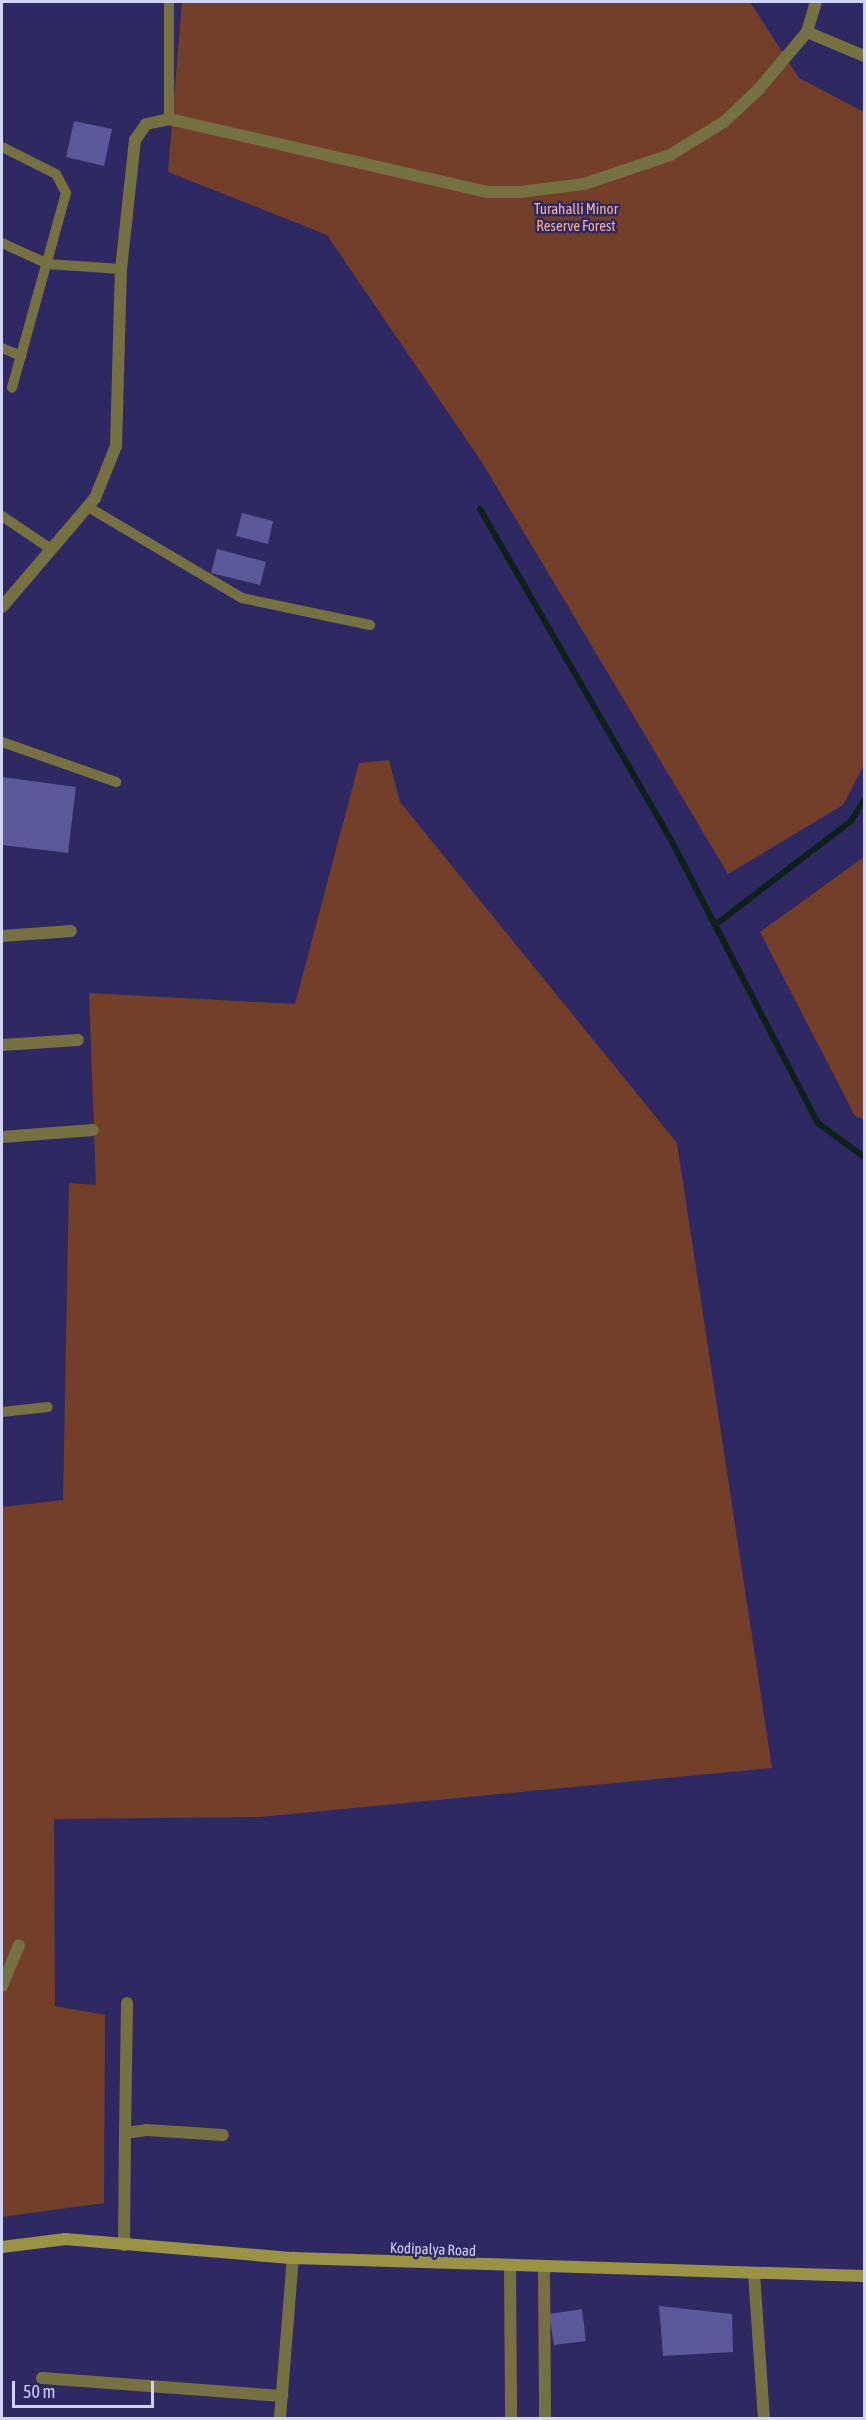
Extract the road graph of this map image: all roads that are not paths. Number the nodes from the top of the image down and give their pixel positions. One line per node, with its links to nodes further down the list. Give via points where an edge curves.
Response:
1 (169, 2): 5 (lane)
2 (816, 2): 3 (street)
3 (807, 32): 4 (street); 5 (street, via 759,89 724,122 670,155 626,172 573,185 487,192)
4 (864, 56)
5 (169, 119): 9 (street, via 146,124 135,140)
6 (2, 147): 8 (lane, via 56,174 63,182 66,203)
7 (2, 243): 8 (lane)
8 (48, 264): 9 (lane); 11 (lane)
9 (122, 269): 13 (street, via 116,446)
10 (2, 348): 11 (lane)
11 (21, 356): 12 (lane)
12 (12, 388)
13 (88, 507): 15 (street); 17 (lane, via 242,598)
14 (2, 516): 15 (lane)
15 (51, 549): 16 (street)
16 (2, 607)
17 (370, 625)
18 (2, 742): 19 (lane)
19 (116, 782)
20 (71, 931): 21 (street)
21 (2, 936)
22 (78, 1040): 23 (street)
23 (2, 1045)
24 (93, 1130): 25 (street)
25 (2, 1137)
26 (48, 1407): 27 (lane)
27 (2, 1412)
28 (19, 1945): 29 (street)
29 (2, 1986)
30 (127, 2003): 31 (street)
31 (125, 2133): 32 (street, via 146,2130); 33 (street)
32 (223, 2135)
33 (123, 2245): 34 (main road, Kodipalya Road, via 64,2240); 35 (main road, Kodipalya Road)
34 (2, 2247)
35 (293, 2259): 36 (main road, Kodipalya Road); 41 (street)
36 (510, 2267): 37 (main road, Kodipalya Road); 43 (street)
37 (544, 2268): 38 (main road, Kodipalya Road); 44 (street)
38 (754, 2273): 39 (main road, Kodipalya Road); 45 (street)
39 (864, 2276)
40 (42, 2378): 41 (street)
41 (282, 2396): 42 (street)
42 (280, 2418)
43 (511, 2418)
44 (545, 2418)
45 (764, 2418)

